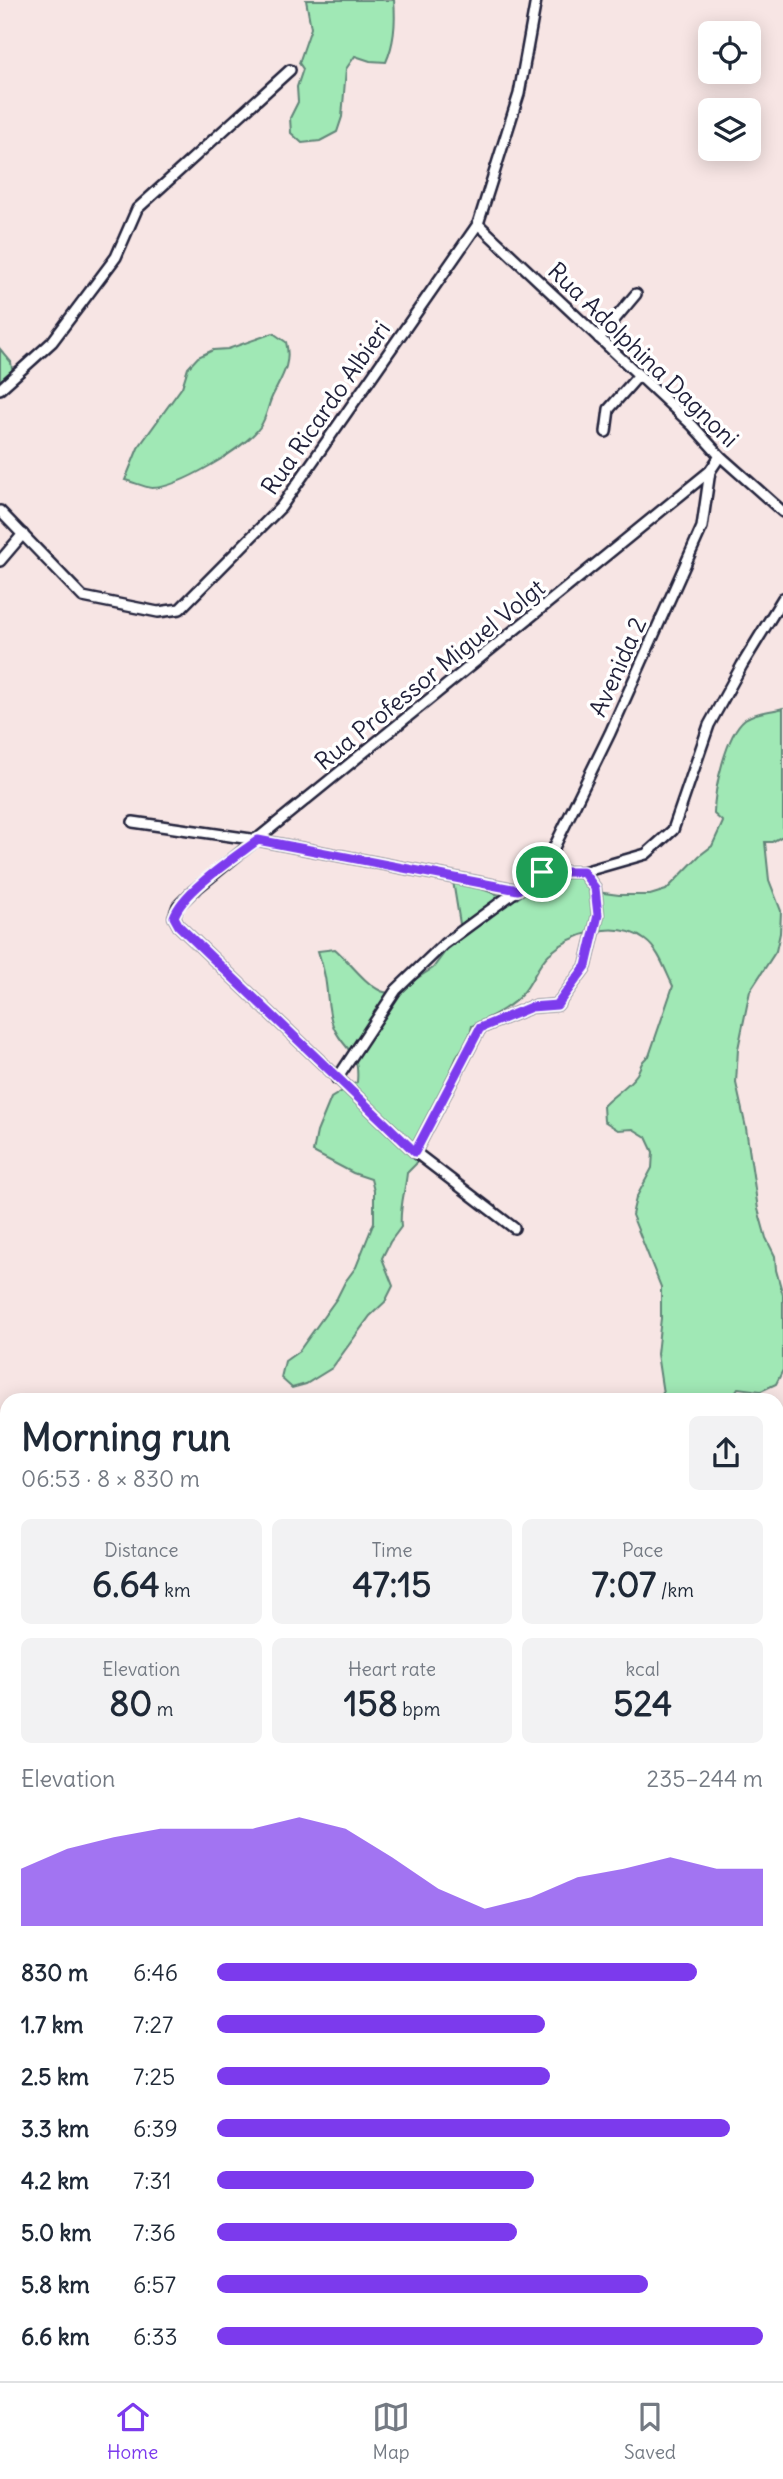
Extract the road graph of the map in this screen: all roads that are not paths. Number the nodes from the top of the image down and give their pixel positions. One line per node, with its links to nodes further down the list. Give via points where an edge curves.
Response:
1 (536, 0): 3 (street, Rua Ricardo Albieri, via 519,94)
2 (290, 70): 7 (street, via 137,209 116,257 52,342)
3 (478, 224): 5 (street, Rua Adolphina Dagnoni); 13 (street, Rua Ricardo Albieri, via 281,507 180,610 158,612 83,597)
4 (636, 294): 5 (street)
5 (599, 338): 6 (street, Rua Adolphina Dagnoni)
6 (639, 375): 8 (street, via 609,409); 9 (street, Rua Adolphina Dagnoni)
7 (0, 390)
8 (606, 432)
9 (720, 456): 10 (street, Rua Professor Miguel Volgt); 12 (street, Rua Adolphina Dagnoni)
10 (710, 471): 17 (street, Rua Professor Miguel Volgt); 18 (street, Avenida 2, via 702,527)
11 (0, 511): 13 (street, Rua Ricardo Albieri)
12 (783, 512)
13 (23, 534): 14 (street)
14 (0, 561)
15 (783, 598): 19 (street, via 709,725 673,830 646,854)
16 (133, 822): 17 (street)
17 (258, 840): 20 (street); 21 (street, Rua Professor Miguel Volgt, via 178,906 174,917)
18 (542, 872): 19 (street); 20 (street)
19 (583, 872): 22 (street, via 595,888 598,915 586,966 557,1005 531,1007 480,1028)
20 (518, 890): 21 (street, via 444,944 396,990)
21 (337, 1079): 22 (street)
22 (415, 1152): 23 (street)
23 (514, 1228)

